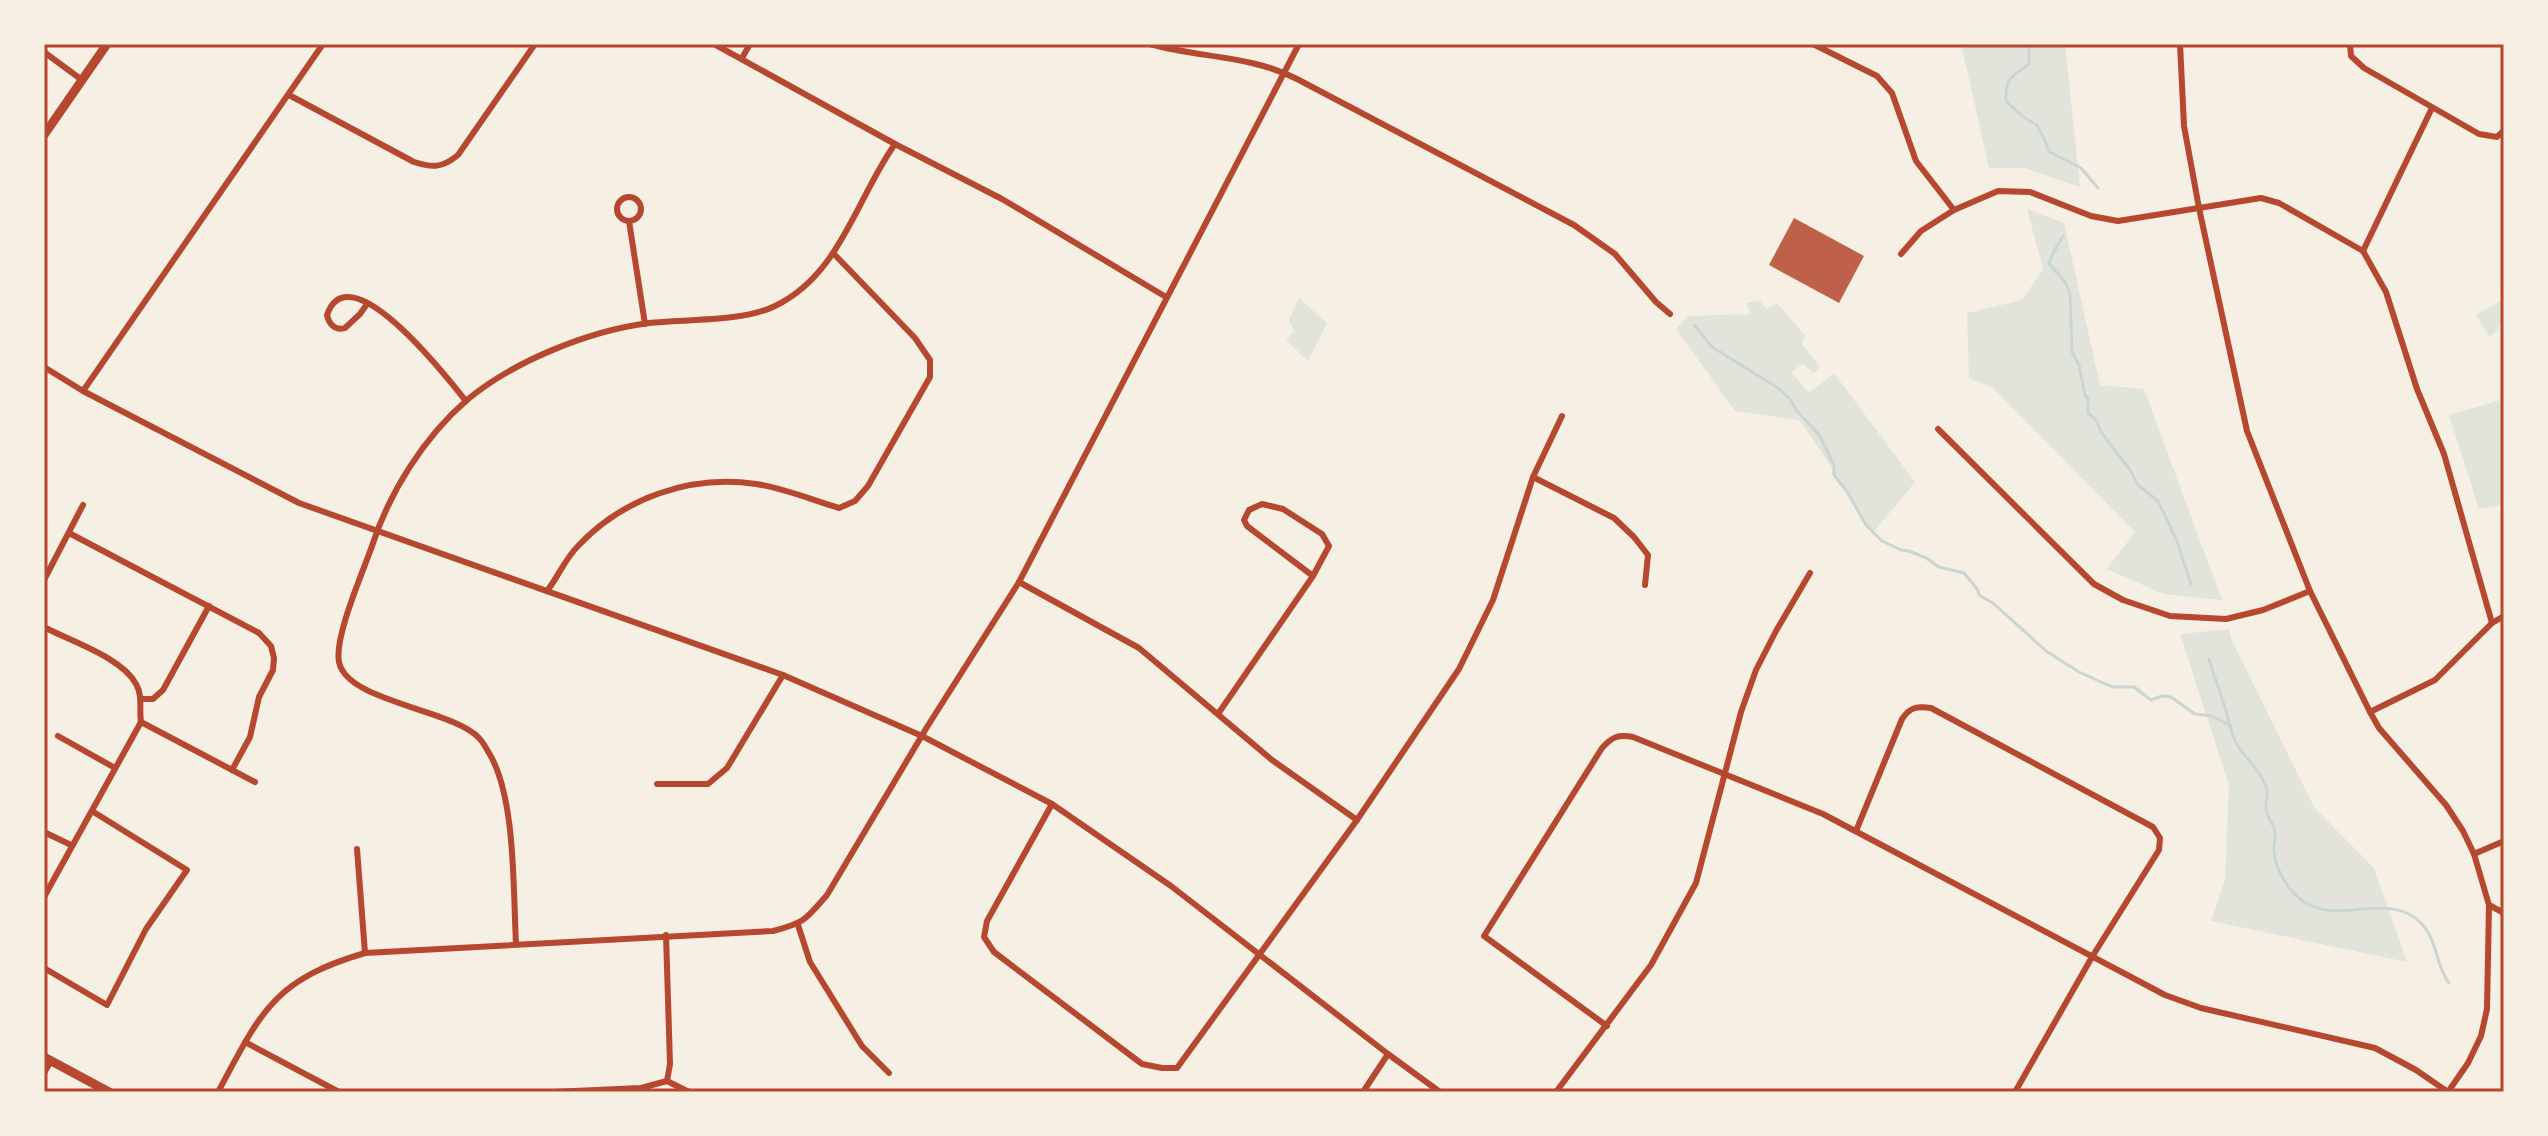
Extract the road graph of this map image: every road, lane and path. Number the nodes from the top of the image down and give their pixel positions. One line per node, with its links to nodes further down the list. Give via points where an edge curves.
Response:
1 (107, 44): 16 (main road)
2 (323, 44): 17 (street)
3 (535, 44): 17 (street, via 458,155 444,166 414,162)
4 (714, 44): 14 (street)
5 (750, 44): 14 (street)
6 (1150, 44): 15 (street, via 1236,58)
7 (1299, 44): 15 (street)
8 (1760, 44): 9 (street)
9 (1772, 44)
10 (1813, 44): 23 (street, via 1877,76 1892,93 1916,161)
11 (2180, 44): 22 (street, via 2184,126)
12 (2350, 44): 18 (street, via 2351,56 2364,68)
13 (44, 52): 16 (street)
14 (742, 58): 21 (street)
15 (1284, 73): 28 (street); 30 (street, via 1574,225 1615,254)
16 (82, 80): 20 (main road)
17 (289, 95): 33 (street)
18 (2432, 108): 19 (street, via 2479,134 2497,137); 25 (street)
19 (2504, 130)
20 (44, 135)
21 (895, 144): 26 (street); 28 (street, via 1002,199)
22 (2199, 208): 23 (street, via 2118,221 2030,192 1998,191); 25 (street, via 2261,198); 47 (street, via 2247,431)
23 (1954, 210): 27 (street, via 1921,231)
24 (629, 221): 31 (street)
25 (2363, 251): 50 (street, via 2386,292 2436,431)
26 (834, 254): 31 (street, via 810,283 774,307); 46 (street, via 930,360 930,377 868,486 855,501 839,508 759,484 732,482 684,486 638,500 601,523 575,548)
27 (1901, 254)
28 (1166, 297): 44 (street)
29 (367, 304): 29 (street, via 347,296 328,310 328,322 345,328); 34 (street, via 398,324)
30 (1670, 314)
31 (645, 324): 34 (street, via 549,352)
32 (44, 367): 33 (street)
33 (83, 391): 39 (street, via 299,503)
34 (466, 401): 39 (street, via 426,444)
35 (1562, 416): 37 (street)
36 (1938, 429): 47 (street, via 2094,584 2123,600 2170,616 2226,619)
37 (1533, 477): 45 (street, via 1614,518 1634,537 1648,555); 66 (street, via 1493,600 1459,669)
38 (83, 505): 40 (street)
39 (377, 532): 46 (street); 78 (street, via 340,640 339,663 348,679 368,692 458,725 478,737 490,755 507,811)
40 (69, 533): 43 (street); 48 (street)
41 (1810, 573): 61 (street, via 1756,670)
42 (1313, 576): 42 (street, via 1247,526 1249,510 1262,504 1283,509 1322,534 1329,546); 55 (street)
43 (44, 580)
44 (1019, 582): 55 (street, via 1139,648); 58 (street)
45 (1645, 585)
46 (547, 591): 52 (street)
47 (2310, 591): 54 (street)
48 (209, 606): 53 (street, via 163,690 153,699); 60 (street, via 259,633 274,658 250,737)
49 (2504, 616): 50 (street)
50 (2492, 623): 54 (street, via 2435,680)
51 (44, 627): 53 (street, via 124,668)
52 (783, 675): 58 (street); 63 (street, via 727,768 708,784)
53 (141, 699): 56 (street)
54 (2370, 712): 72 (street, via 2446,805)
55 (1218, 714): 66 (street)
56 (141, 722): 59 (street); 60 (street)
57 (58, 736): 59 (street)
58 (922, 736): 64 (street); 76 (street, via 827,895)
59 (115, 768): 65 (street)
60 (232, 770): 62 (street)
61 (1726, 775): 67 (street); 83 (street, via 1696,883 1651,965); 83 (street, via 1633,737 1611,738 1484,936)
62 (255, 782)
63 (657, 784)
64 (1052, 804): 80 (street); 80 (street, via 987,921 984,937 994,952 1142,1064 1177,1068)
65 (92, 811): 70 (street); 82 (street, via 187,870 146,929 107,1005)
66 (1357, 820): 80 (street)
67 (1856, 831): 81 (street); 81 (street, via 1902,719 1909,709 1920,706 2142,820 2160,838 2159,850)
68 (44, 832): 70 (street)
69 (2504, 841): 72 (street)
70 (71, 845): 73 (street)
71 (357, 849): 79 (street)
72 (2474, 854): 74 (street)
73 (44, 897)
74 (2489, 905): 75 (street); 99 (street, via 2487,1009 2481,1036)
75 (2504, 913)
76 (798, 925): 77 (street, via 773,931); 88 (street, via 810,962 862,1046)
77 (666, 935): 78 (street); 89 (street)
78 (516, 943): 79 (street)
79 (365, 953): 84 (street, via 292,984 269,1005)
80 (1259, 955): 85 (street)
81 (2092, 957): 98 (street); 99 (street, via 2201,1008 2375,1048)
82 (44, 968)
83 (1607, 1026): 97 (street)
84 (245, 1042): 91 (street); 92 (street)
85 (1388, 1054): 95 (street); 96 (street)
86 (48, 1059): 87 (street); 90 (main road)
87 (44, 1073)
88 (889, 1073)
89 (667, 1081): 93 (street, via 641,1088); 94 (street)
90 (109, 1092)
91 (218, 1092)
92 (339, 1092)
93 (552, 1092)
94 (689, 1092)
95 (1363, 1092)
96 (1440, 1092)
97 (1556, 1092)
98 (2015, 1092)
99 (2448, 1092)

